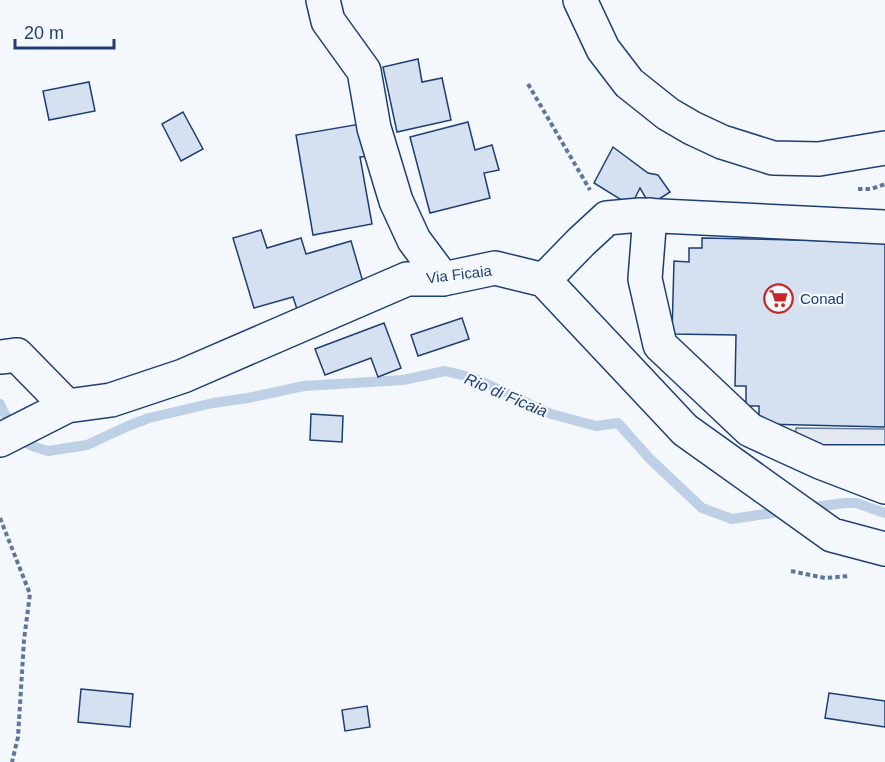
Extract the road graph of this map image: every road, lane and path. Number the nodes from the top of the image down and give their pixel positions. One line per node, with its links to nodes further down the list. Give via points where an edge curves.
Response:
1 (323, 0): 8 (main road, via 328,21 364,71 374,128 396,201 414,240)
2 (580, 0): 4 (main road, via 603,49 629,82 692,128 773,158 819,159)
3 (528, 84): 6 (path)
4 (885, 148)
5 (650, 216): 6 (main road); 7 (main road); 13 (main road, via 645,279 660,345 750,430)
6 (607, 218): 9 (main road)
7 (885, 227)
8 (443, 279): 9 (main road, Via Ficaia, via 495,268); 11 (main road, Via Ficaia, via 407,279 183,376 111,400)
9 (544, 280): 17 (main road, via 685,430 832,535)
10 (8, 356): 11 (main road)
11 (67, 406): 12 (main road, Via Ficaia)
12 (2, 439)
13 (820, 462): 14 (main road); 15 (main road)
14 (885, 462)
15 (885, 487)
16 (0, 518): 20 (path, via 30,594 18,736)
17 (885, 549)
18 (791, 571): 19 (path, via 825,578)
19 (855, 575)
20 (12, 762)

